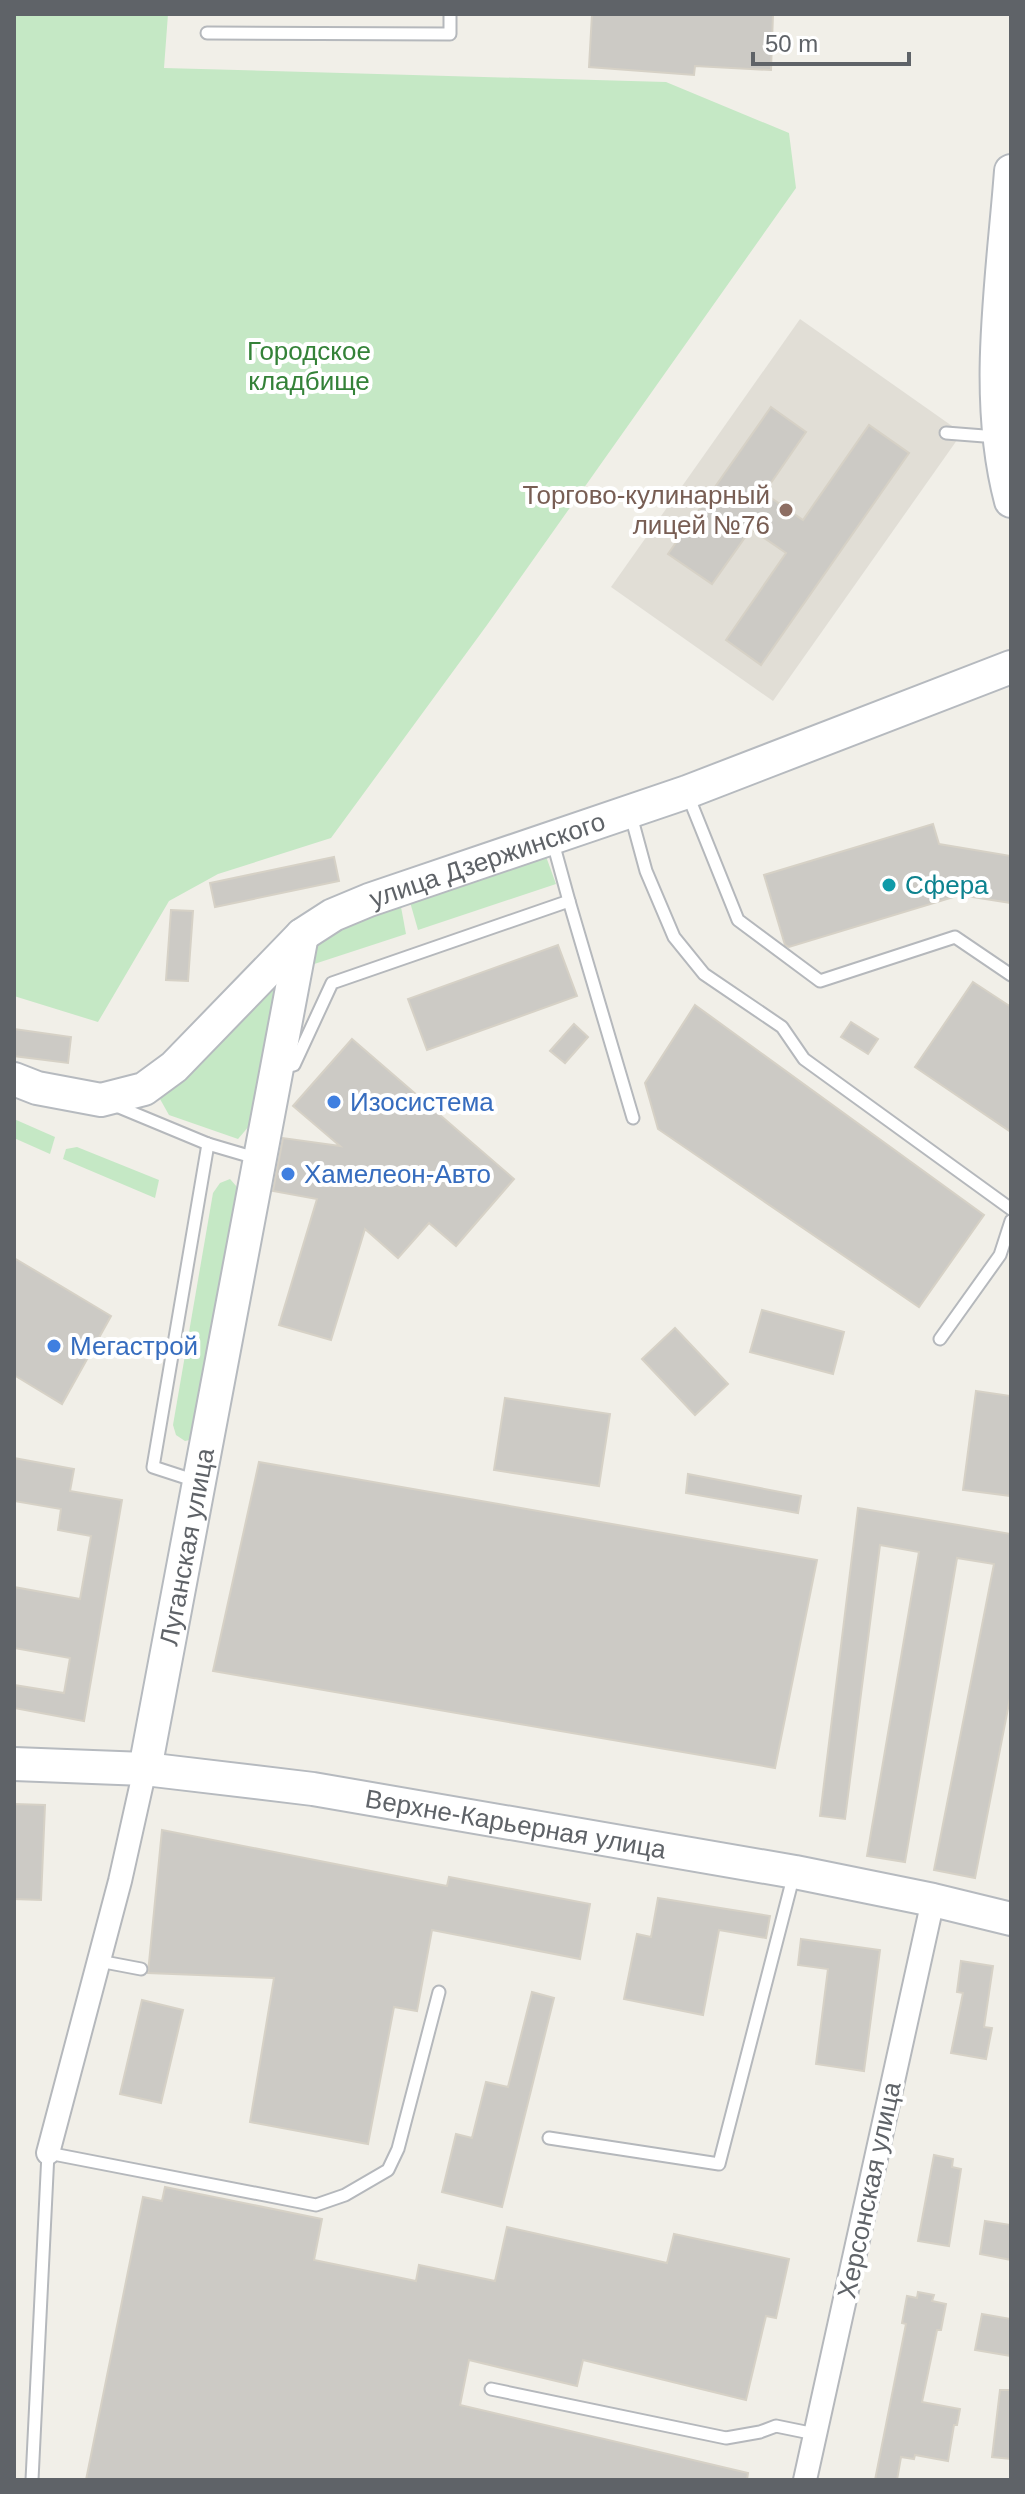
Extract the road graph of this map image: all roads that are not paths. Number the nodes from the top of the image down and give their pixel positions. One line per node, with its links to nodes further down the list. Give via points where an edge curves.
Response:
1 (450, 14): 2 (lane, via 450,34)
2 (207, 33)
3 (1011, 171): 4 (street)
4 (1004, 362): 6 (street)
5 (946, 433): 6 (lane)
6 (999, 437): 7 (street)
7 (1007, 470): 8 (street)
8 (1011, 501)
9 (1011, 667): 10 (street, улица Дзержинского)
10 (687, 792): 11 (street, улица Дзержинского); 15 (lane, via 738,920 820,981 955,937)
11 (630, 812): 12 (street, улица Дзержинского); 22 (lane, via 646,871 674,937 704,974 782,1027 804,1059)
12 (552, 838): 13 (lane); 14 (street, улица Дзержинского, via 369,900)
13 (569, 901): 16 (lane, via 332,983 294,1065); 19 (lane)
14 (302, 935): 16 (street, Луганская улица); 18 (street, улица Дзержинского, via 174,1067 144,1089)
15 (1011, 975)
16 (276, 1069): 21 (street, Луганская улица)
17 (14, 1079): 18 (street, улица Дзержинского)
18 (101, 1100): 20 (lane)
19 (633, 1118)
20 (208, 1144): 21 (lane); 25 (lane, via 153,1467)
21 (259, 1160): 25 (street, Луганская улица)
22 (1011, 1209)
23 (1011, 1221): 24 (lane, via 1000,1255)
24 (940, 1339)
25 (200, 1482): 27 (street, Луганская улица)
26 (14, 1764): 27 (street, Верхне-Карьерная улица)
27 (145, 1769): 28 (street, Верхне-Карьерная улица, via 313,1789); 31 (street, Луганская улица)
28 (795, 1872): 29 (street, Верхне-Карьерная улица); 34 (lane, via 719,2164)
29 (933, 1900): 30 (street, Верхне-Карьерная улица); 37 (street, Херсонская улица)
30 (1011, 1919)
31 (99, 1961): 32 (lane); 35 (street, Луганская улица)
32 (141, 1969)
33 (439, 1992): 35 (lane, via 398,2149 388,2170 345,2195 316,2205)
34 (549, 2138)
35 (48, 2153): 38 (lane)
36 (491, 2389): 37 (lane, via 726,2438 776,2426)
37 (815, 2434): 39 (street, Херсонская улица)
38 (32, 2480)
39 (805, 2480)

